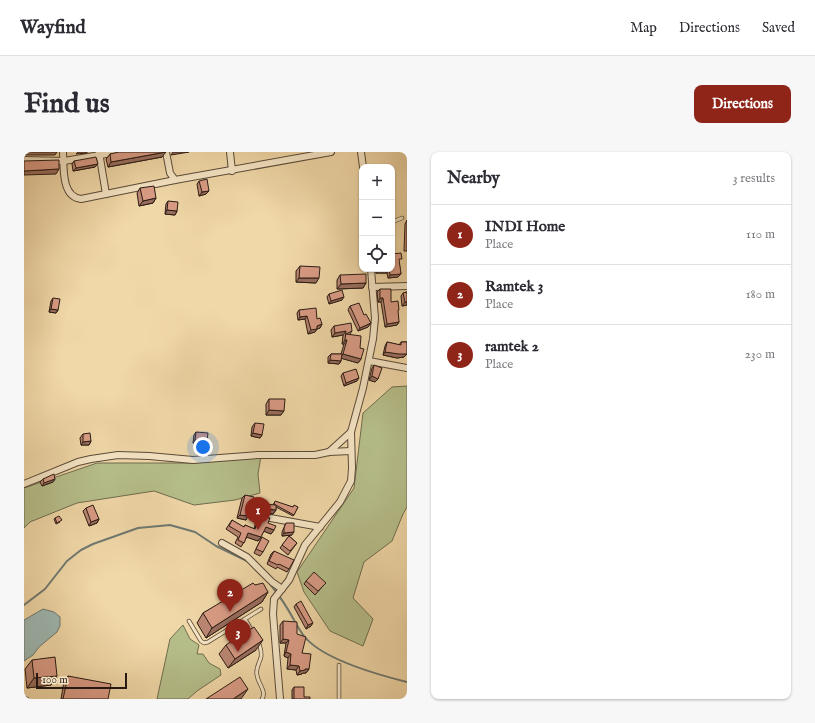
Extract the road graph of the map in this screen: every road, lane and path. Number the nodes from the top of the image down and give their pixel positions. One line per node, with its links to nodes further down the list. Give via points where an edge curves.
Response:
1 (63, 152): 9 (street)
2 (118, 152): 7 (street)
3 (166, 152): 12 (street, via 170,173)
4 (230, 152): 11 (street)
5 (331, 152): 11 (street)
6 (361, 152): 10 (street)
7 (99, 154): 9 (street); 13 (street)
8 (24, 160): 9 (street)
9 (64, 161): 13 (street, via 66,183 72,195 81,199)
10 (362, 164)
11 (232, 170): 12 (street)
12 (175, 180): 13 (street)
13 (106, 194)
14 (402, 218): 15 (lane)
15 (395, 221)
16 (370, 272): 18 (street)
17 (407, 286): 18 (street)
18 (372, 287): 19 (street, via 375,324)
19 (369, 361): 20 (street); 21 (street)
20 (407, 368)
21 (351, 432): 22 (street); 23 (street)
22 (351, 451): 23 (street); 26 (street, via 352,475 348,487 340,502)
23 (329, 452): 24 (street, via 315,455 258,455 193,460 118,455 78,462)
24 (24, 484)
25 (266, 517): 26 (street)
26 (320, 527): 28 (street, via 305,546 289,580)
27 (222, 543): 28 (street, via 247,557)
28 (279, 592): 36 (street, via 273,614)
29 (261, 609): 30 (lane)
30 (245, 619): 31 (lane, via 204,643); 35 (lane, via 261,648 256,672 264,692)
31 (189, 621)
32 (339, 665): 37 (lane)
33 (24, 698): 34 (lane)
34 (27, 699)
35 (262, 699)
36 (280, 699)
37 (339, 699)

